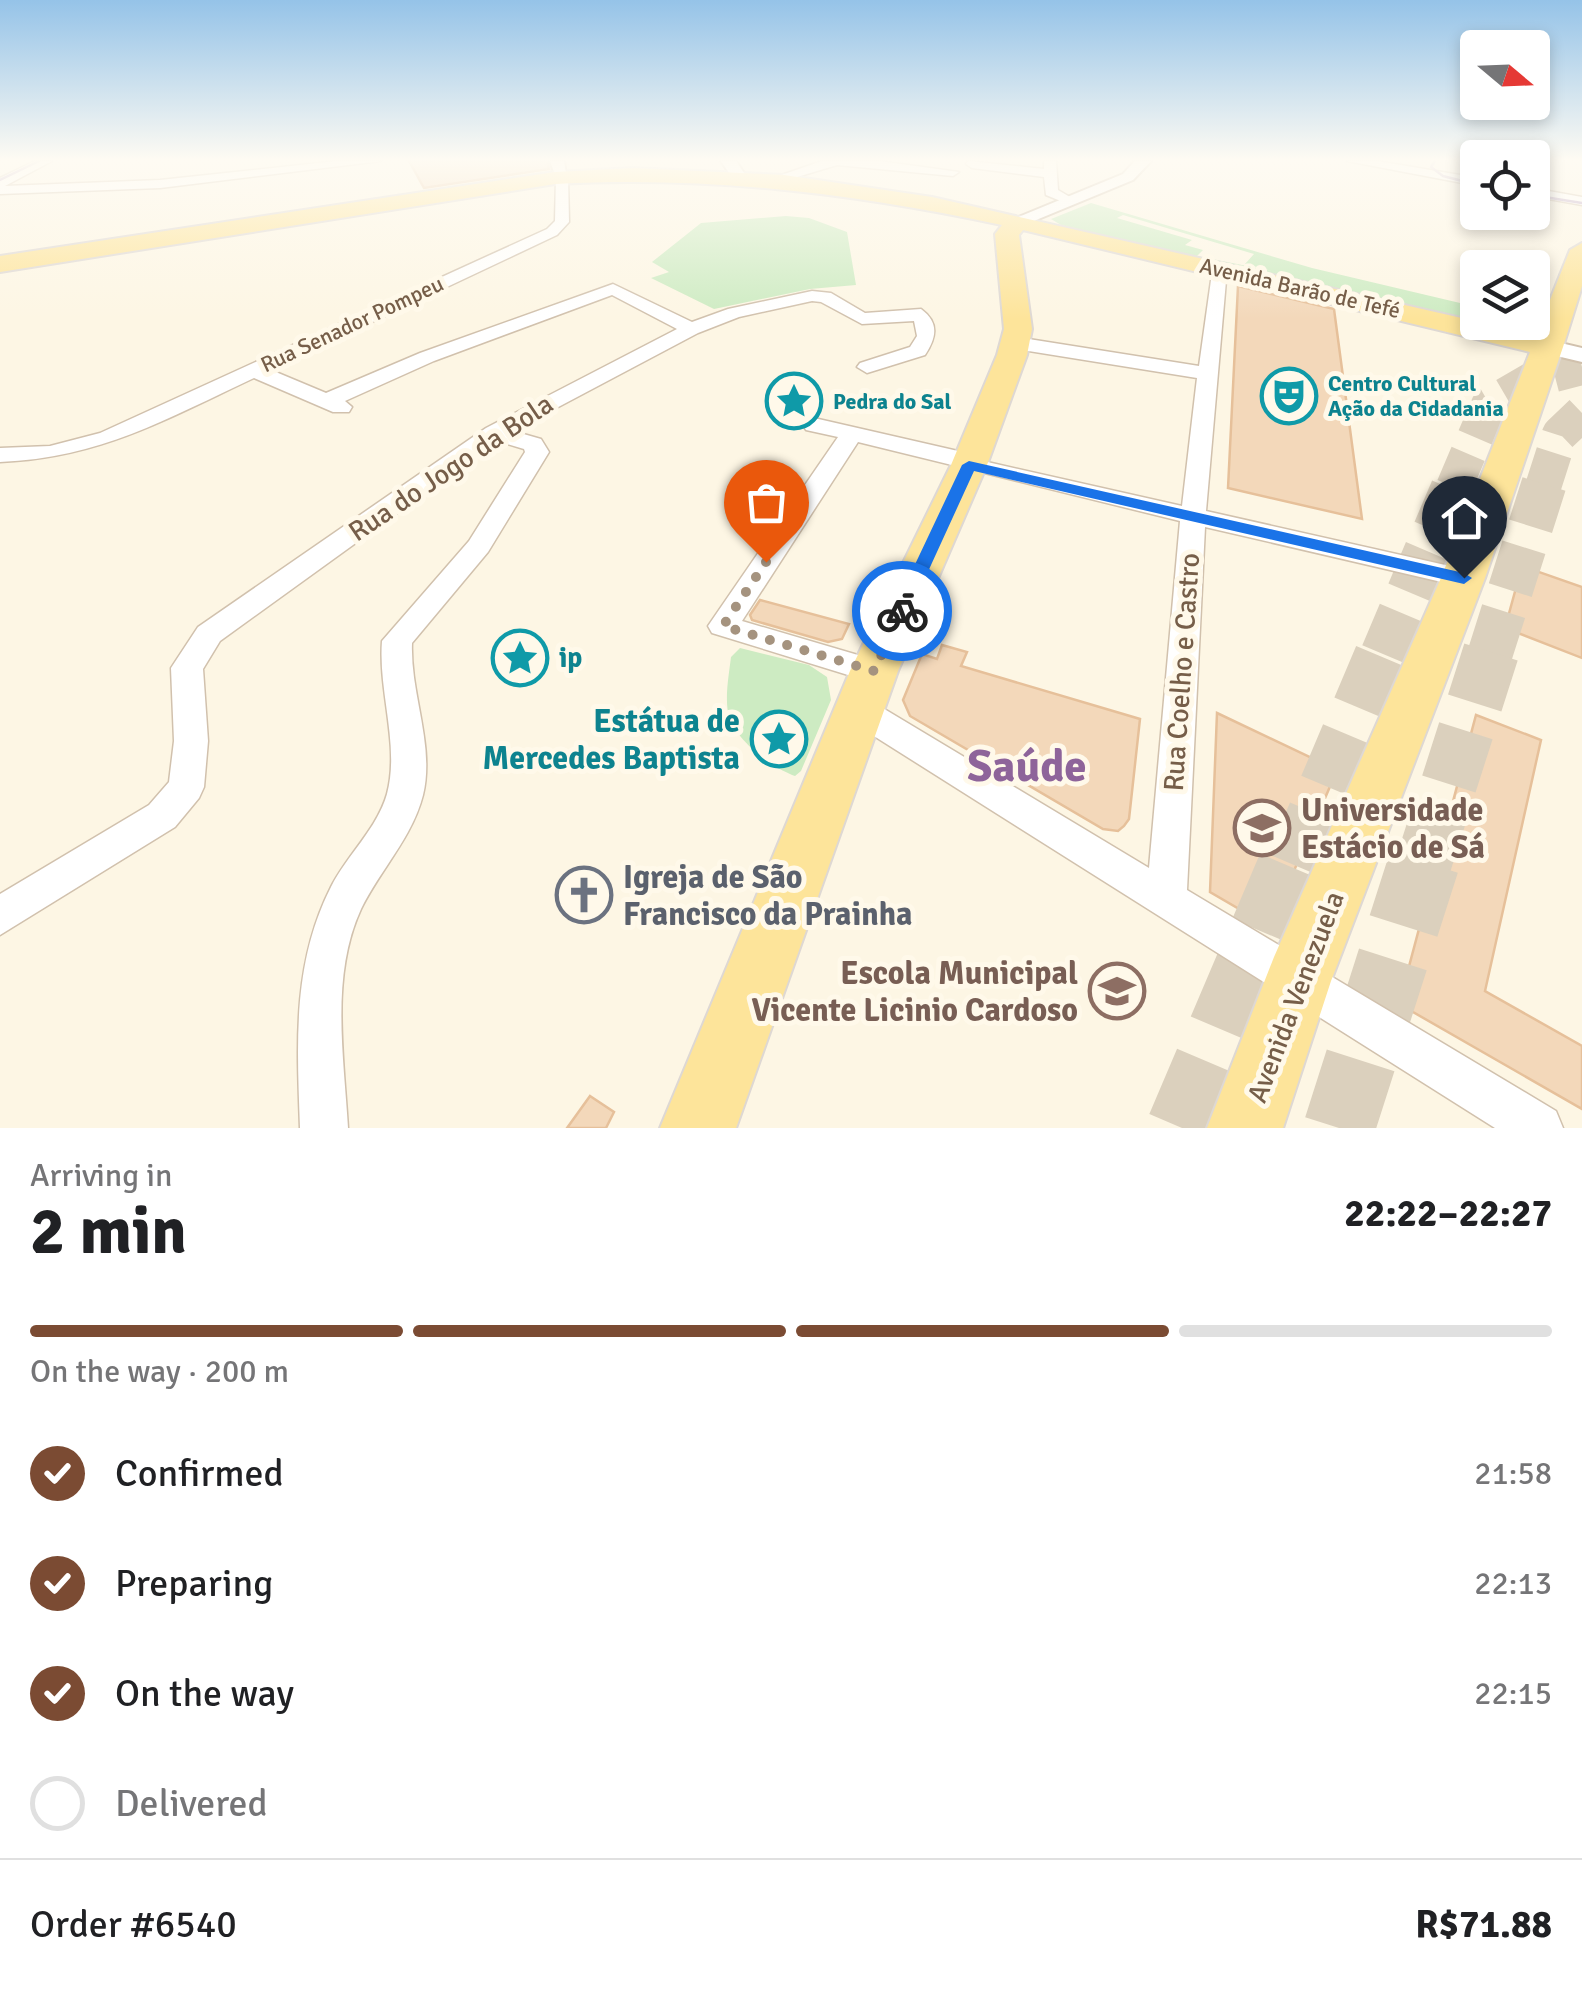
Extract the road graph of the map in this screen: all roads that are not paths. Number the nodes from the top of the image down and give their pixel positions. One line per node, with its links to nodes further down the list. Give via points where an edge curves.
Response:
1 (296, 214): 7 (main road, Avenida Barão de Tefé)
2 (562, 214): 13 (street, Rua Senador Pompeu, via 552,232)
3 (982, 214): 5 (main road, Avenida Barão de Tefé)
4 (1036, 214): 5 (street)
5 (1018, 221): 8 (main road, Avenida Barão de Tefé); 10 (main road, via 1006,234)
6 (1582, 250): 11 (main road, Avenida Venezuela)
7 (0, 264)
8 (1219, 268): 11 (main road, Avenida Barão de Tefé); 14 (street, Rua Coelho e Castro)
9 (691, 329): 12 (street, Rua do Jogo da Bola, via 817,296 862,320 915,313 926,326 921,348); 15 (street, via 614,289); 18 (street, Rua do Jogo da Bola)
10 (1016, 343): 14 (street); 21 (main road)
11 (1565, 351): 23 (main road, Avenida Venezuela)
12 (867, 367)
13 (253, 370): 15 (street); 20 (street, Rua Senador Pompeu, via 84,447)
14 (1210, 374): 22 (street, Rua Coelho e Castro)
15 (326, 400): 16 (street)
16 (347, 410)
17 (814, 425): 19 (street)
18 (494, 434): 26 (street, Rua do Jogo da Bola, via 209,634 187,668 186,787 162,816); 28 (street, via 534,444 537,452 478,546 397,641 405,794 347,895 324,953)
19 (852, 434): 21 (street); 24 (street, via 723,626)
20 (0, 455)
21 (970, 463): 22 (street); 24 (main road)
22 (1193, 517): 23 (street); 25 (street, Rua Coelho e Castro)
23 (1464, 578): 27 (main road, Avenida Venezuela)
24 (866, 691): 25 (street); 29 (main road)
25 (1167, 896): 27 (street)
26 (0, 916)
27 (1298, 981): 30 (main road, Avenida Venezuela); 31 (street)
28 (324, 1128)
29 (698, 1128)
30 (1246, 1128)
31 (1539, 1128)

